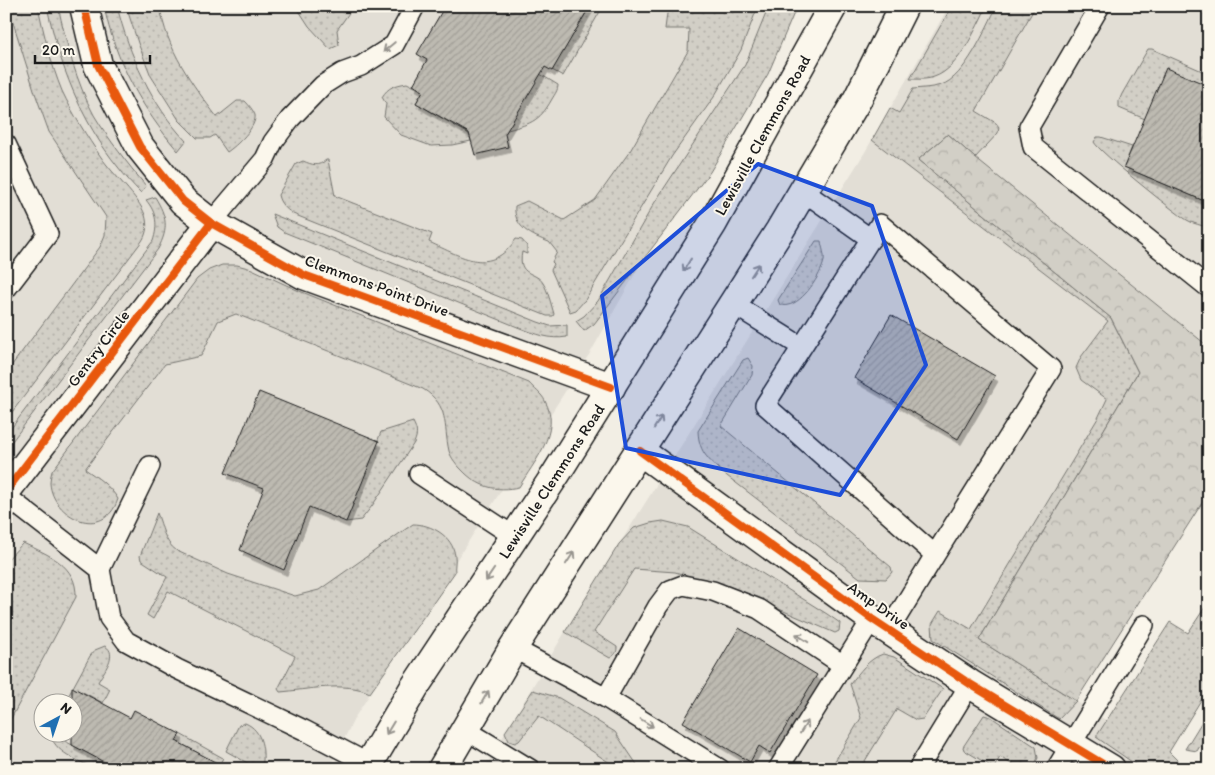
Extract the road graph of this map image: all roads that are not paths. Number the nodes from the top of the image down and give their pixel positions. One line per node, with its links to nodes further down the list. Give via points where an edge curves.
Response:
1 (84, 6): 8 (main road, Clemmons Point Drive, via 98,65 140,147 183,200)
2 (415, 6): 8 (lane, one-way to 8, via 394,45 361,66 342,72 323,84 290,119 265,158)
3 (833, 6): 14 (main road, Lewisville Clemmons Road, one-way to 14, via 713,223)
4 (904, 6): 7 (main road, via 857,100)
5 (1100, 6): 10 (lane, via 1029,127 1033,147)
6 (6, 144): 11 (lane, via 48,234)
7 (803, 191): 9 (lane); 12 (main road, one-way to 7)
8 (211, 223): 14 (main road, Clemmons Point Drive, via 304,275); 18 (main road, Gentry Circle)
9 (871, 239): 13 (lane); 21 (lane, via 880,224 1051,369)
10 (1209, 288)
11 (6, 289)
12 (733, 304): 13 (lane); 15 (main road, one-way to 12)
13 (802, 347): 21 (lane, via 765,405)
14 (611, 387): 20 (main road, Lewisville Clemmons Road)
15 (640, 451): 23 (main road, Amp Drive); 25 (main road, one-way to 15)
16 (150, 466): 22 (lane)
17 (419, 474): 20 (lane)
18 (6, 491)
19 (6, 496): 22 (lane)
20 (515, 537): 31 (main road, Lewisville Clemmons Road, one-way to 31, via 414,688)
21 (936, 555): 23 (lane)
22 (100, 569): 31 (lane, via 109,618 126,641 304,730)
23 (881, 624): 26 (lane); 27 (main road, Amp Drive)
24 (1144, 625): 30 (lane)
25 (513, 648): 28 (lane); 29 (main road, one-way to 25)
26 (843, 665): 28 (lane, one-way to 28, via 759,609 713,591 683,585 670,590 658,606); 35 (lane, one-way to 26)
27 (970, 684): 30 (main road, Amp Drive); 36 (lane)
28 (606, 698): 34 (lane, one-way to 34)
29 (466, 730): 32 (main road); 33 (lane)
30 (1070, 745): 37 (lane); 38 (main road, Amp Drive)
31 (367, 766)
32 (442, 769)
33 (530, 769)
34 (720, 769)
35 (778, 769)
36 (918, 769)
37 (1056, 769)
38 (1111, 769)

